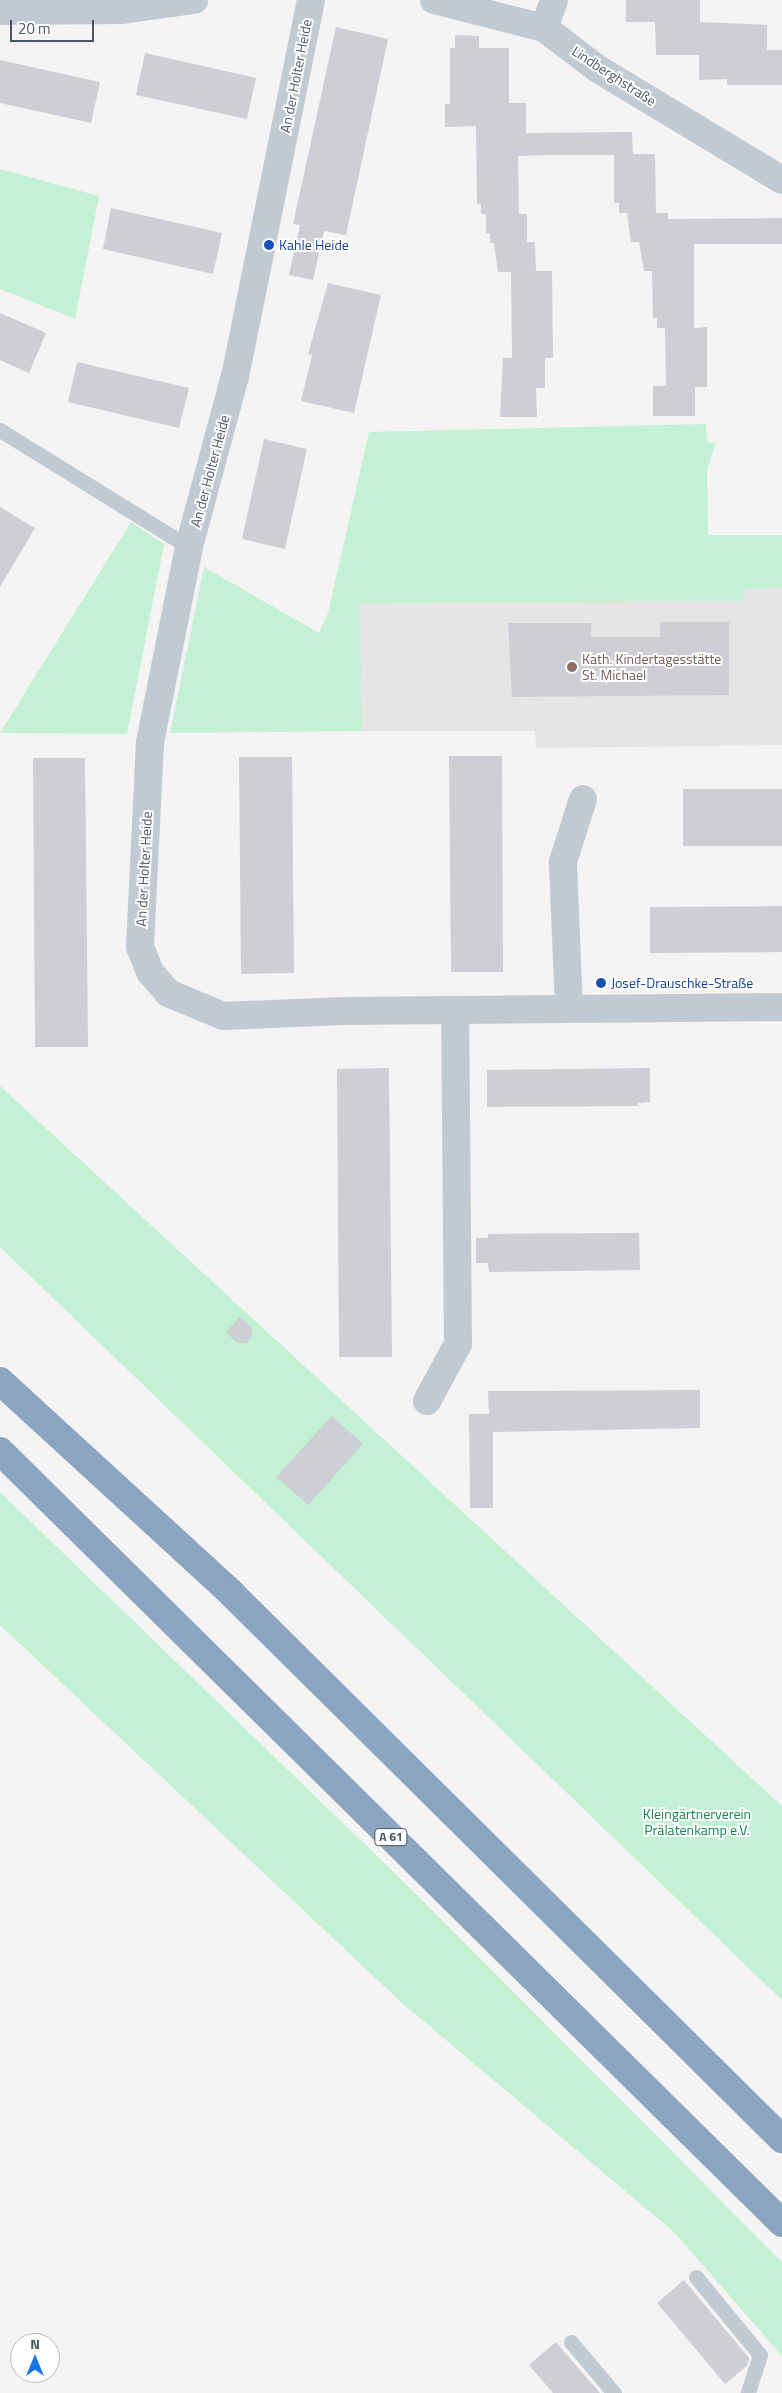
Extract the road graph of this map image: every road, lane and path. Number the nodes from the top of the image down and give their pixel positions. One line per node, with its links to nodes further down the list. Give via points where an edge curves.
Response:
1 (194, 0): 5 (street, via 122,10)
2 (311, 0): 9 (street, An der Holter Heide, via 235,376)
3 (434, 0): 6 (street, Lindberghstraße)
4 (554, 0): 6 (street)
5 (0, 12)
6 (544, 28): 7 (street, Lindberghstraße, via 598,69)
7 (782, 180)
8 (0, 430): 9 (lane)
9 (189, 547): 13 (street, An der Holter Heide, via 150,742 140,947 150,972 168,993 223,1016)
10 (583, 799): 12 (street, via 563,862)
11 (782, 1007): 12 (street)
12 (569, 1008): 13 (street)
13 (455, 1010): 15 (street, via 458,1344)
14 (0, 1381): 17 (highway, via 231,1593)
15 (427, 1401)
16 (0, 1451): 18 (highway, A 61)
17 (782, 2139)
18 (782, 2223)
19 (696, 2277): 22 (lane, via 760,2355)
20 (571, 2342): 21 (lane)
21 (614, 2393)
22 (748, 2393)

